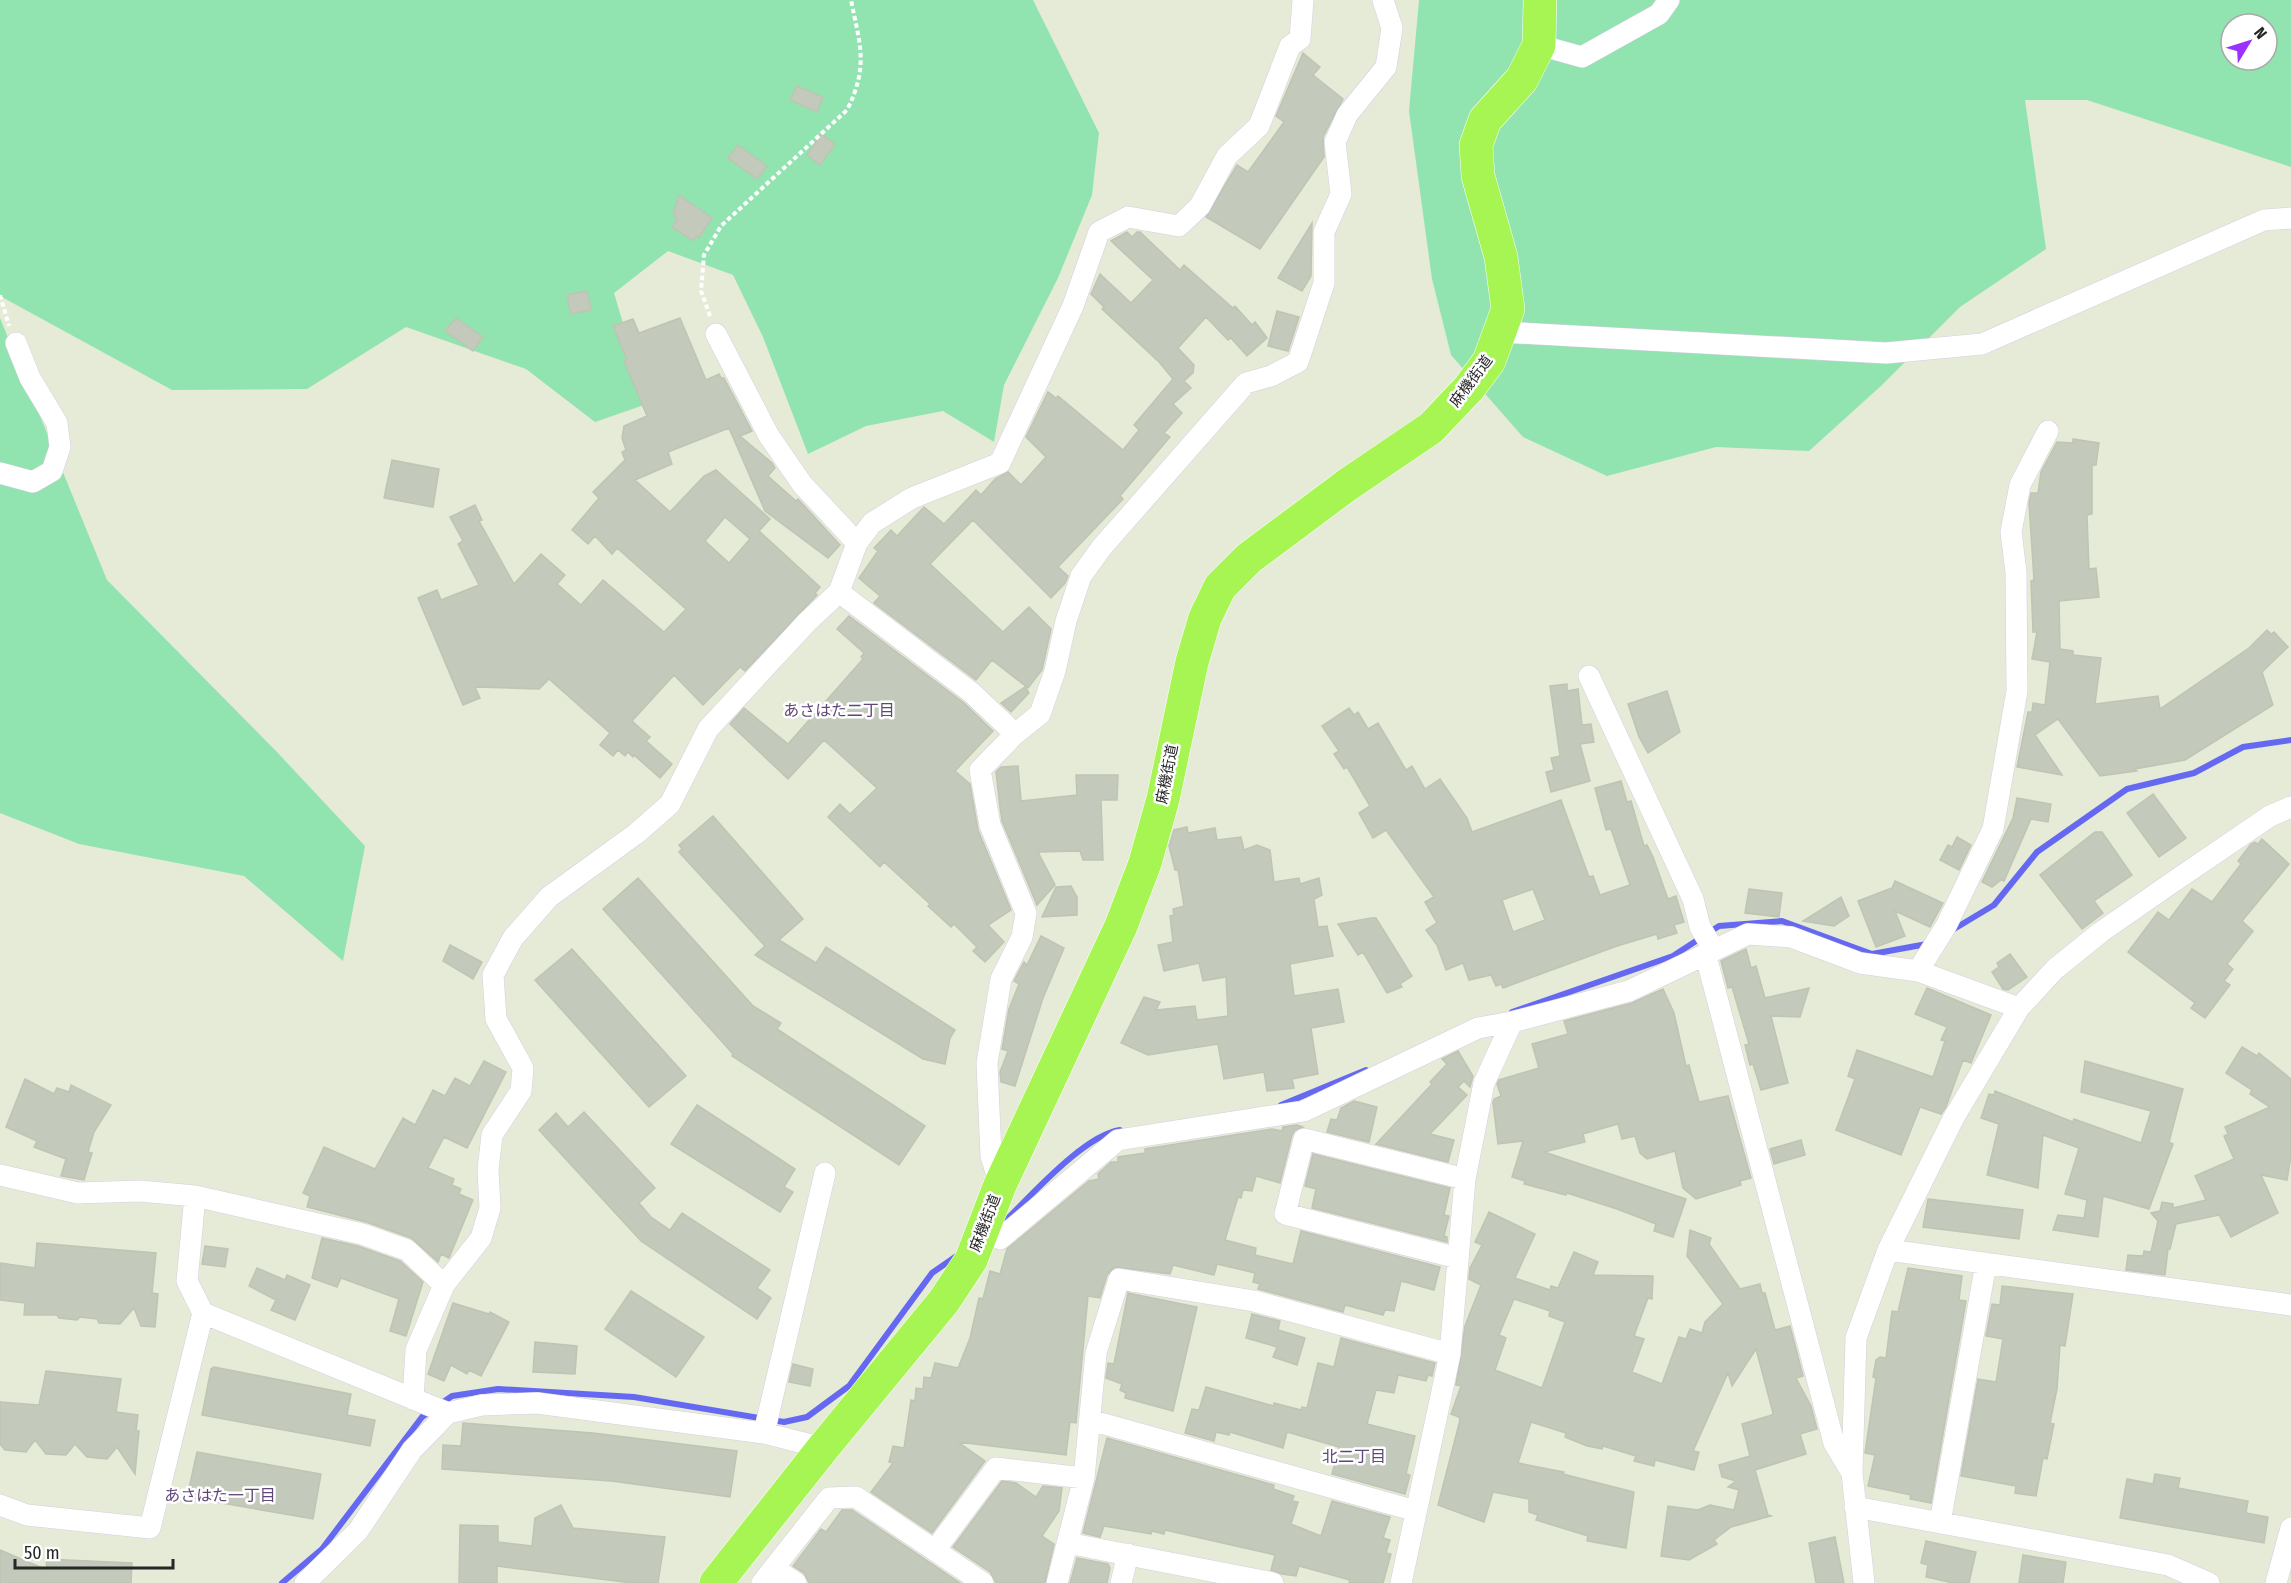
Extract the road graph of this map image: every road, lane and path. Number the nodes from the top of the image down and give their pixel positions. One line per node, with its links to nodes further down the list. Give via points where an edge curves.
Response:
1 (851, 0): 10 (path, via 862,61 848,110 721,226 704,255 701,291)
2 (1303, 0): 14 (street, via 1300,39 1290,46 1258,126 1227,156 1200,206 1179,226 1128,217 1099,232 1073,306 1000,463 912,498 872,523)
3 (1383, 0): 17 (street, via 1392,28 1386,67 1347,115 1335,142 1341,194 1324,232 1324,283 1298,362 1271,376 1245,383 1102,547 1081,576 1040,714)
4 (1540, 0): 6 (main road, 麻機街道)
5 (1669, 0): 6 (street, via 1659,14 1582,57)
6 (1539, 45): 9 (main road, 麻機街道, via 1522,79 1485,120 1476,145 1478,176 1501,257 1508,309)
7 (2291, 218): 9 (street, via 2264,220 1982,344 1886,353)
8 (0, 295): 11 (path)
9 (1501, 332): 26 (main road, 麻機街道, via 1489,361 1431,428 1249,558 1220,587 1205,618 1192,662 1145,863 1093,989)
10 (716, 334): 14 (street, via 776,445 802,484)
11 (16, 343): 13 (street, via 30,378 57,423 60,447 52,471 33,482)
12 (2048, 431): 20 (street, via 2020,485 2012,532 2017,691 1993,829 1946,926)
13 (0, 473)
14 (857, 543): 15 (street)
15 (839, 592): 17 (street, via 972,693); 32 (street, via 708,729 670,804 549,897 513,938 493,975 496,1018 523,1068 521,1090 492,1135 488,1170 490,1208 481,1238)
16 (1589, 676): 19 (street, via 1693,899)
17 (1015, 734): 26 (street, via 980,770 990,825 1026,913 1022,937 1001,979 987,1063 991,1156)
18 (2291, 807): 21 (street, via 2270,816 2101,932 2055,969)
19 (1707, 943): 20 (street, via 1748,934 1791,937 1860,963); 22 (street, via 1629,992); 41 (street, via 1834,1443)
20 (1918, 971): 21 (street)
21 (2019, 1008): 29 (street, via 1953,1119)
22 (1512, 1022): 25 (street, via 1484,1083); 28 (street, via 1478,1028 1304,1111 1118,1140)
23 (825, 1173): 39 (street)
24 (0, 1175): 27 (street, via 78,1193 140,1191)
25 (1465, 1179): 30 (street); 30 (street, via 1304,1139 1285,1214)
26 (1000, 1185): 40 (main road, 麻機街道, via 971,1260 944,1301)
27 (195, 1196): 32 (street, via 362,1234 407,1250); 34 (street, via 187,1281)
28 (1000, 1239)
29 (1888, 1250): 31 (street); 41 (street, via 1856,1338)
30 (1458, 1258): 35 (street)
31 (1986, 1263): 33 (street); 46 (street)
32 (444, 1285): 36 (street, via 416,1350)
33 (2291, 1305)
34 (203, 1313): 36 (street); 43 (street, via 150,1528 27,1515)
35 (1450, 1354): 38 (street, via 1254,1301 1119,1279 1096,1353); 45 (street)
36 (413, 1400): 37 (street)
37 (448, 1413): 39 (street, via 482,1405 537,1403); 52 (street, via 412,1450 358,1531)
38 (1089, 1420): 42 (street); 45 (street)
39 (764, 1433): 40 (street)
40 (823, 1448): 53 (main road, 麻機街道)
41 (1852, 1473): 44 (street)
42 (1084, 1478): 48 (street); 49 (street, via 996,1468)
43 (0, 1505)
44 (1855, 1507): 46 (street); 60 (street)
45 (1416, 1511): 59 (street)
46 (1940, 1523): 61 (street, via 2168,1565)
47 (2291, 1528): 62 (street)
48 (1067, 1543): 50 (street); 56 (street)
49 (935, 1550): 51 (street, via 856,1497 829,1498); 55 (street)
50 (1128, 1554): 57 (street); 58 (street)
51 (768, 1575): 54 (street)
52 (305, 1583)
53 (716, 1583)
54 (796, 1583)
55 (983, 1583)
56 (1057, 1583)
57 (1121, 1583)
58 (1273, 1583)
59 (1401, 1583)
60 (1864, 1583)
61 (2209, 1583)
62 (2276, 1583)

